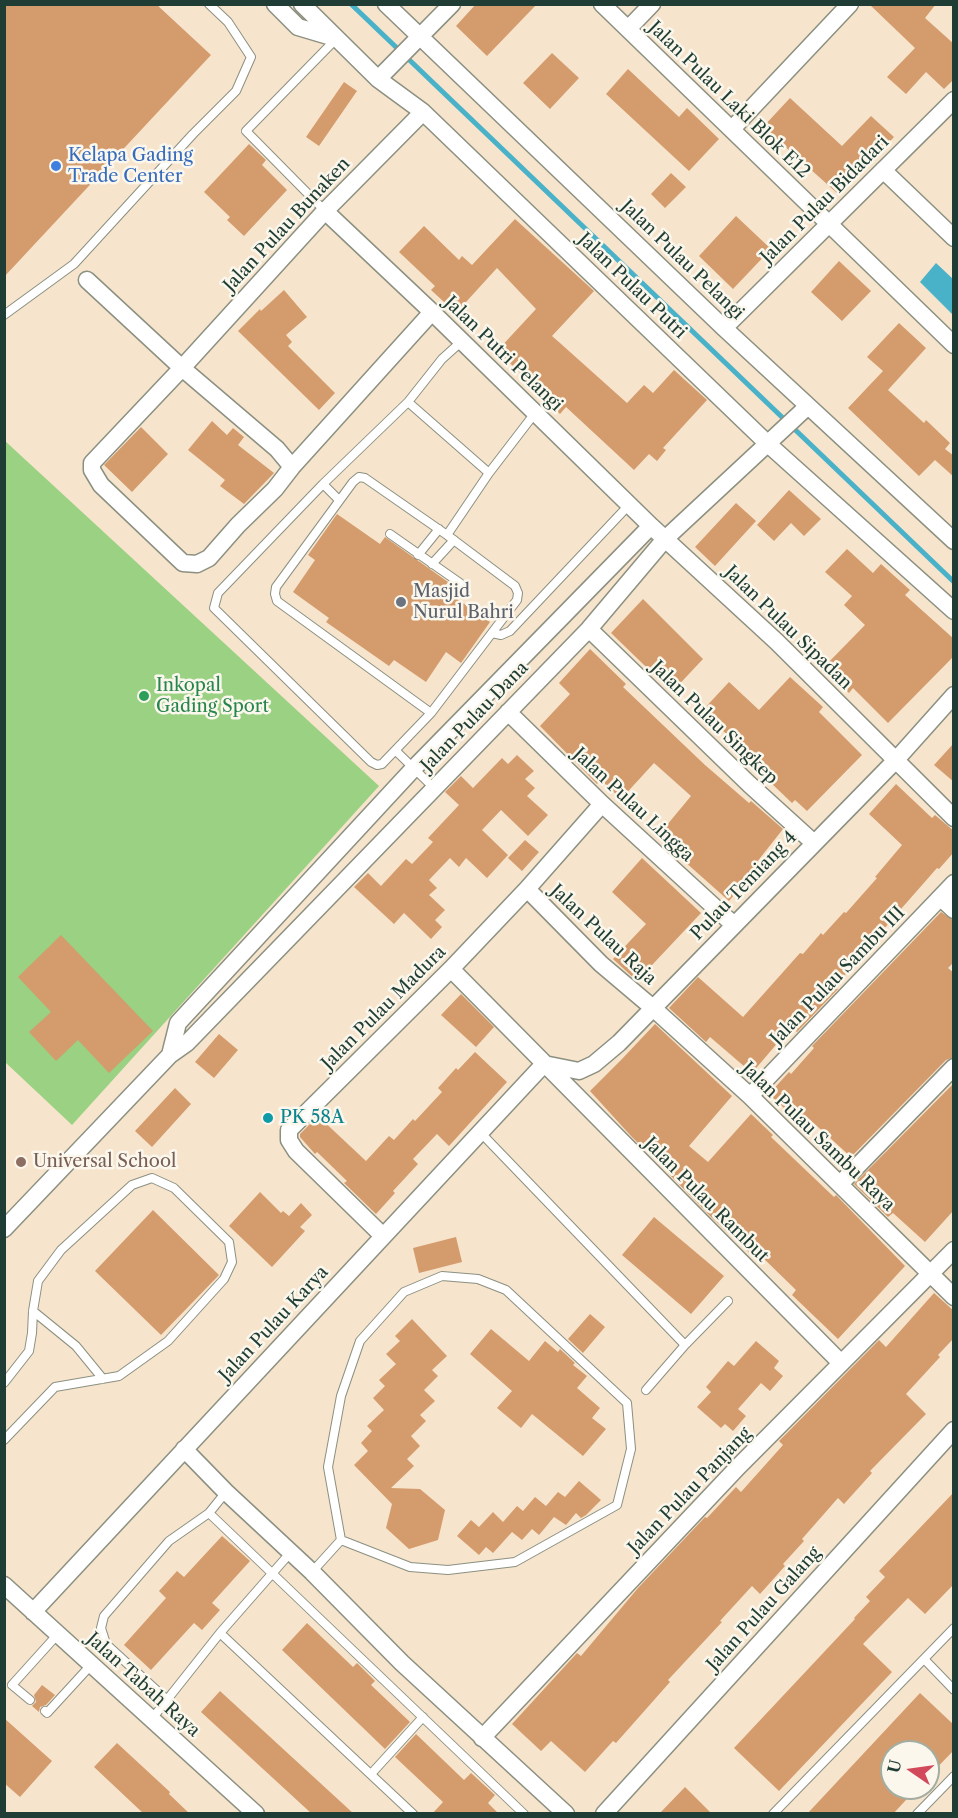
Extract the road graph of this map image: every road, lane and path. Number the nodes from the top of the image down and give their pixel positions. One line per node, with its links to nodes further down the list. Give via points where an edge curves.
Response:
1 (209, 4): 22 (lane, via 228,22 251,57 236,91 74,264)
2 (275, 4): 10 (street, Jalan Pulau Putri, via 298,27)
3 (302, 4): 10 (street)
4 (386, 4): 11 (street, Jalan Pulau Pelangi)
5 (452, 4): 11 (street)
6 (602, 4): 9 (street, Jalan Pulau Laki Blok E12)
7 (652, 4): 9 (street)
8 (850, 4): 15 (street)
9 (627, 29): 15 (street, Jalan Pulau Laki Blok E12)
10 (336, 39): 12 (street, Jalan Pulau Putri); 17 (lane, via 246,131)
11 (416, 39): 12 (street); 23 (street, Jalan Pulau Pelangi)
12 (382, 75): 14 (street, Jalan Pulau Putri)
13 (954, 100): 16 (street, Jalan Pulau Bidadari)
14 (423, 112): 17 (street, Jalan Pulau Bunaken); 30 (street, Jalan Pulau Putri)
15 (732, 129): 18 (street, Jalan Pulau Laki Blok E12)
16 (883, 170): 18 (street, Jalan Pulau Bidadari); 19 (street)
17 (325, 211): 21 (street, Jalan Putri Pelangi); 26 (street, Jalan Pulau Bunaken)
18 (830, 224): 23 (street, Jalan Pulau Bidadari); 25 (street, Jalan Pulau Laki Blok E12)
19 (954, 238)
20 (87, 280): 26 (street)
21 (432, 312): 24 (street, Jalan Putri Pelangi); 31 (street)
22 (4, 315)
23 (724, 328): 28 (street, Jalan Pulau Pelangi)
24 (462, 340): 27 (lane); 29 (street, Jalan Putri Pelangi)
25 (954, 345)
26 (182, 368): 31 (street); 31 (street, Jalan Pulau Bunaken, via 92,463 92,470 100,484 183,563 197,564 209,558)
27 (408, 402): 32 (lane); 33 (lane)
28 (803, 411): 30 (street, Jalan Pulau Dana); 41 (street, Jalan Pulau Pelangi)
29 (535, 413): 32 (lane); 35 (street, Jalan Putri Pelangi)
30 (773, 439): 40 (street, Jalan Pulau Dana); 45 (street, Jalan Pulau Putri)
31 (292, 467)
32 (489, 473): 39 (lane)
33 (323, 484): 34 (lane); 51 (lane, via 218,593 214,608 371,762 382,764)
34 (339, 500): 37 (lane, via 353,482 365,478); 50 (lane, via 276,586 277,601)
35 (629, 505): 36 (street, Jalan Putri Pelangi); 47 (lane, via 510,631)
36 (651, 526): 40 (street, Jalan Pulau Sipadan); 53 (street, Jalan Pulau Dana)
37 (439, 529): 39 (lane); 42 (lane)
38 (390, 534): 42 (lane)
39 (450, 537): 43 (lane); 47 (lane, via 515,586 517,600)
40 (665, 539): 46 (street, Jalan Pulau Dana); 52 (street, Jalan Pulau Sipadan, via 777,642)
41 (954, 541)
42 (418, 555): 43 (lane)
43 (432, 564): 44 (lane)
44 (460, 584)
45 (954, 611)
46 (589, 629): 49 (street, Jalan Pulau Dana); 57 (street, Jalan Pulau Singkep)
47 (492, 633): 50 (lane)
48 (954, 695): 52 (street, Pulau Temiang 4)
49 (507, 712): 54 (street, Jalan Pulau Dana); 55 (street, Jalan Pulau Lingga)
50 (431, 713): 51 (lane)
51 (396, 751): 53 (lane)
52 (895, 761): 56 (street, Jalan Pulau Sipadan); 57 (street, Pulau Temiang 4)
53 (414, 768): 54 (lane); 65 (street, Jalan Pulau Dana, via 178,1023)
54 (434, 788): 65 (street, Jalan Pulau Dana, via 187,1043)
55 (602, 804): 59 (street, Jalan Pulau Madura); 62 (street, Jalan Pulau Lingga)
56 (954, 818)
57 (814, 843): 62 (street, Pulau Temiang 4)
58 (954, 883): 60 (street, Jalan Pulau Sambu III)
59 (527, 889): 63 (street, Jalan Pulau Madura); 64 (street, Jalan Pulau Raja, via 601,964)
60 (941, 898): 61 (street); 68 (street, Jalan Pulau Sambu III)
61 (954, 910)
62 (734, 925): 64 (street, Pulau Temiang 4)
63 (451, 969): 66 (street, Jalan Pulau Rambut); 72 (street, Jalan Pulau Madura, via 289,1130 289,1140 296,1151)
64 (653, 1008): 66 (street, Pulau Temiang 4, via 594,1064 579,1071); 68 (street, Jalan Pulau Sambu Raya)
65 (170, 1055): 71 (street, Jalan Pulau Dana)
66 (544, 1064): 69 (street, Jalan Pulau Karya); 79 (street, Jalan Pulau Rambut)
67 (954, 1067): 70 (street)
68 (750, 1096): 70 (street, Jalan Pulau Sambu Raya)
69 (480, 1132): 72 (street, Jalan Pulau Karya); 78 (lane)
70 (840, 1184): 74 (street, Jalan Pulau Sambu Raya)
71 (4, 1229)
72 (383, 1236): 85 (street, Jalan Pulau Karya)
73 (954, 1250): 74 (street, Jalan Pulau Panjang)
74 (931, 1275): 75 (street, Jalan Pulau Sambu Raya); 79 (street, Jalan Pulau Panjang)
75 (954, 1297)
76 (728, 1301): 78 (lane)
77 (33, 1311): 80 (lane, via 76,1346); 80 (lane, via 38,1281 61,1250 132,1185 152,1178 174,1188 229,1242 232,1262 224,1279 168,1341 119,1376); 81 (lane, via 29,1351)
78 (685, 1346): 82 (lane)
79 (841, 1363): 105 (street, Jalan Pulau Panjang)
80 (103, 1379): 84 (lane, via 55,1388)
81 (4, 1383)
82 (646, 1390)
83 (954, 1430): 112 (street, Jalan Pulau Galang)
84 (4, 1440)
85 (184, 1449): 86 (street); 93 (street, Jalan Pulau Karya)
86 (226, 1492): 87 (lane); 89 (street)
87 (209, 1513): 91 (lane); 101 (lane, via 169,1541 104,1616 101,1628 106,1644)
88 (341, 1540): 88 (lane, via 328,1467 342,1396 360,1341 404,1292 442,1276 478,1279 506,1290 627,1403 631,1449 617,1505 515,1562 448,1570 410,1567); 90 (lane)
89 (291, 1552): 90 (street); 91 (lane)
90 (312, 1572): 105 (street)
91 (272, 1574): 95 (lane); 103 (lane)
92 (4, 1585): 93 (street, Jalan Tabah Raya)
93 (33, 1612): 96 (street, Jalan Tabah Raya)
94 (954, 1628): 97 (lane)
95 (220, 1633): 101 (lane); 106 (lane)
96 (56, 1636): 98 (street, Jalan Tabah Raya); 100 (lane, via 12,1685)
97 (924, 1659): 99 (lane); 113 (lane)
98 (89, 1666): 102 (lane); 104 (street, Jalan Tabah Raya)
99 (954, 1690)
100 (30, 1700)
101 (166, 1700): 104 (lane)
102 (45, 1711)
103 (423, 1717): 106 (lane); 110 (lane)
104 (151, 1720): 108 (street, Jalan Tabah Raya)
105 (482, 1738): 111 (street)
106 (371, 1774): 109 (lane)
107 (954, 1776): 114 (lane)
108 (256, 1814)
109 (413, 1814)
110 (524, 1814)
111 (566, 1814)
112 (604, 1814)
113 (773, 1814)
114 (916, 1814)

